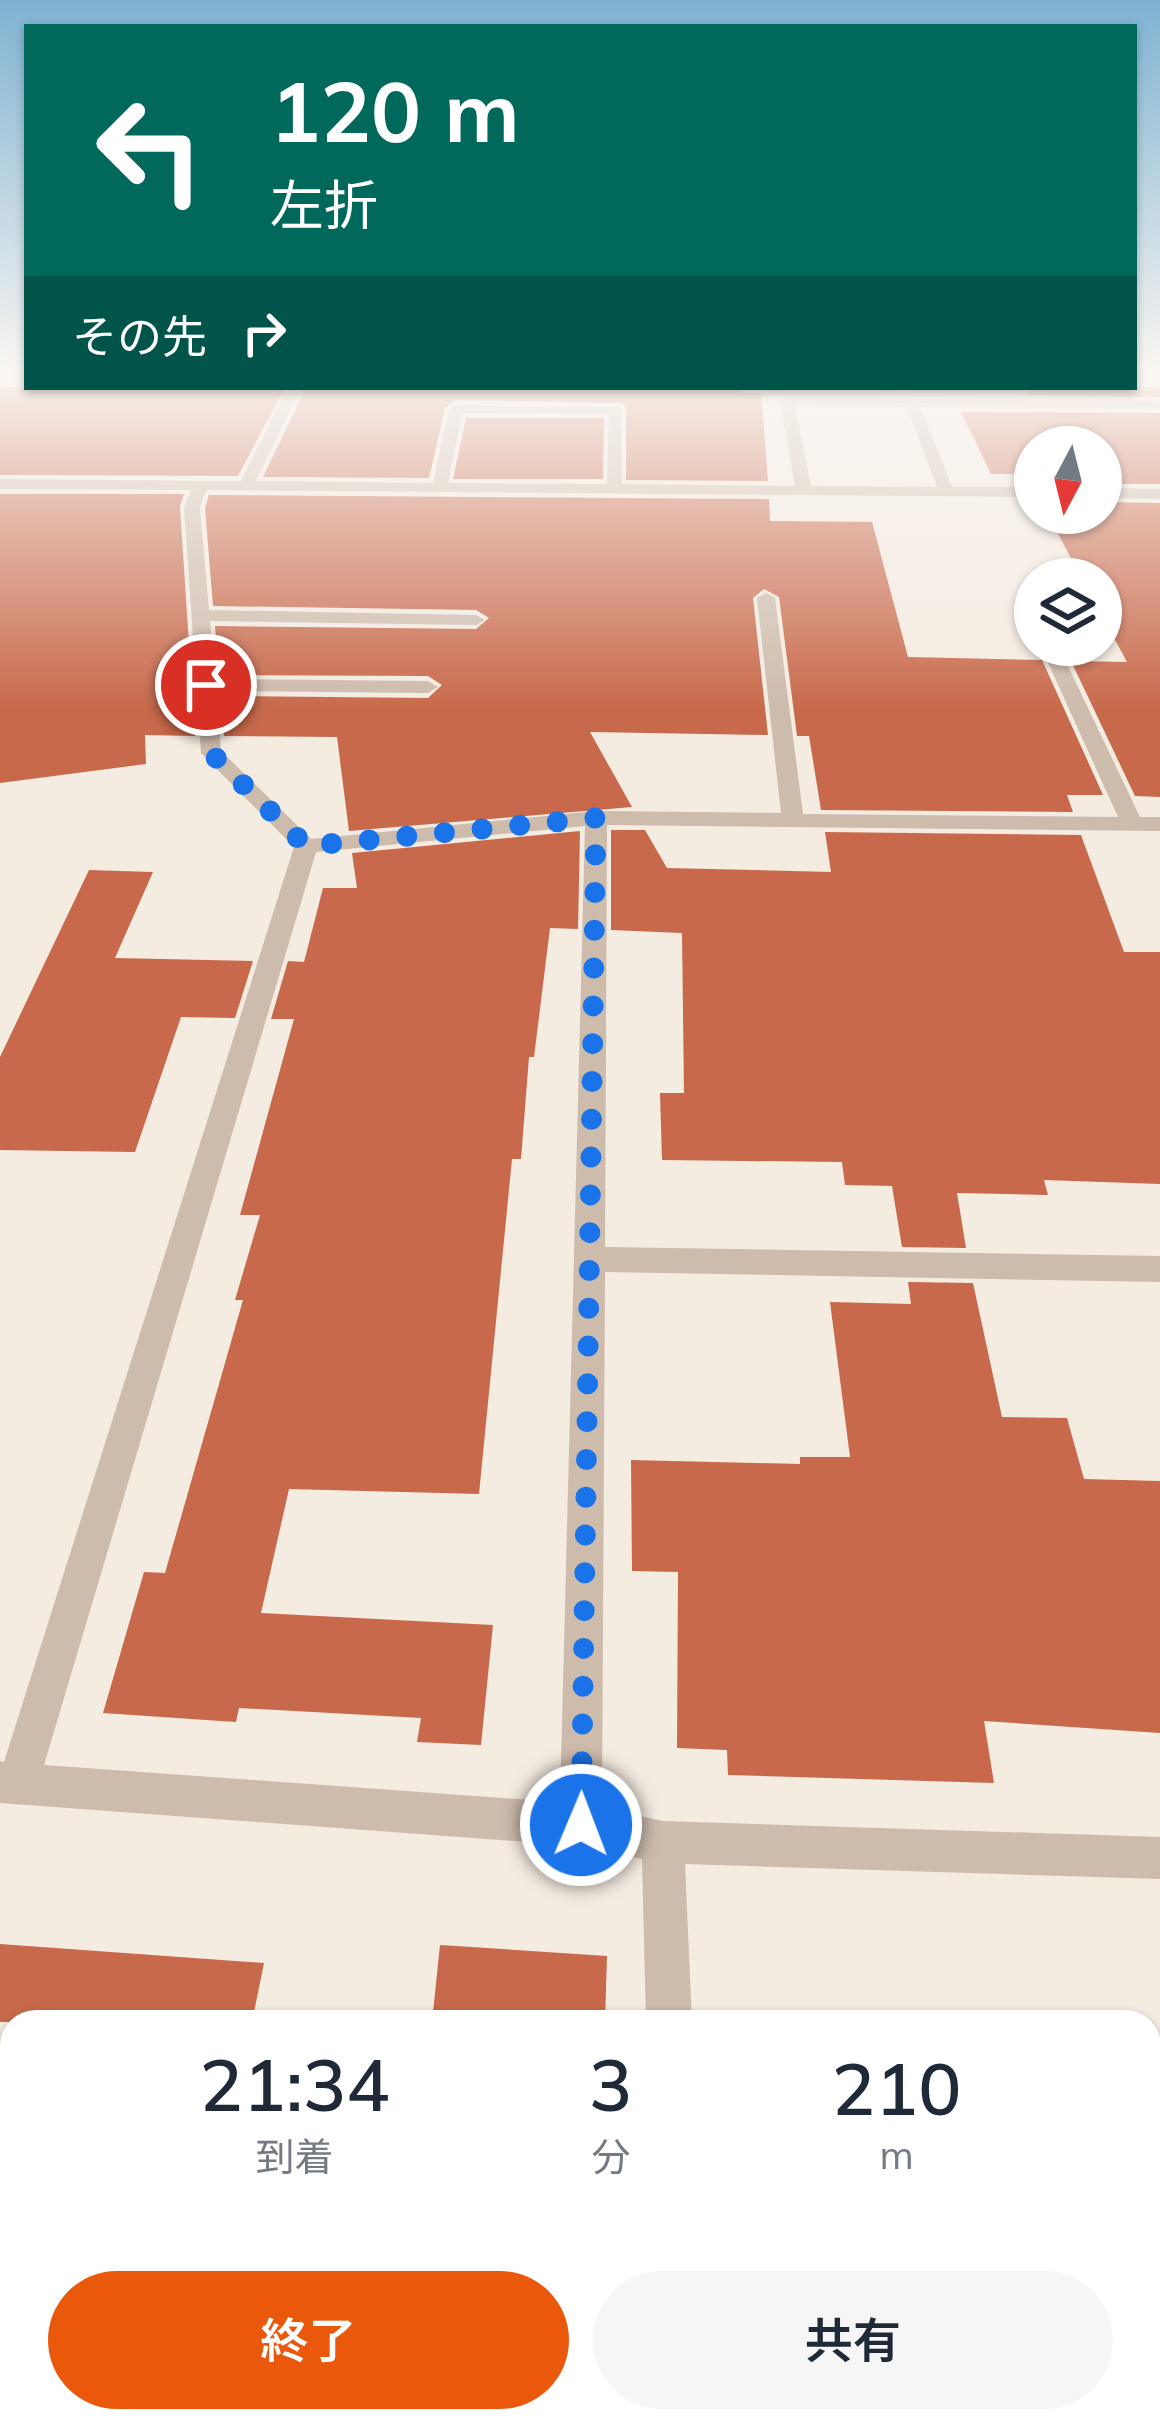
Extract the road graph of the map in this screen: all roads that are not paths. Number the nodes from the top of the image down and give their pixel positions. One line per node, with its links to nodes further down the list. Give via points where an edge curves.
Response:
1 (440, 483): 8 (street)
2 (614, 483): 9 (street)
3 (803, 483): 10 (street)
4 (943, 483): 11 (street)
5 (0, 484): 6 (street)
6 (200, 486): 7 (street); 16 (street, via 192,507)
7 (246, 486): 8 (street)
8 (439, 489): 9 (street)
9 (614, 490): 10 (street)
10 (804, 491): 11 (street)
11 (946, 491): 12 (street)
12 (1014, 492)
13 (1122, 493): 14 (street)
14 (1160, 494)
15 (766, 598): 22 (street)
16 (201, 615): 17 (street); 19 (street)
17 (476, 620)
18 (1059, 666): 23 (street)
19 (206, 685): 20 (street); 25 (street, via 211,753)
20 (428, 687)
21 (596, 818): 22 (street); 25 (street); 26 (street)
22 (793, 820): 23 (street)
23 (1132, 824): 24 (street)
24 (1160, 824)
25 (306, 846): 28 (street)
26 (587, 1259): 27 (street); 29 (street)
27 (1160, 1269)
28 (9, 1782): 29 (street)
29 (581, 1825): 30 (street)
30 (663, 1842): 31 (street); 32 (street)
31 (1160, 1858)
32 (669, 2010)

